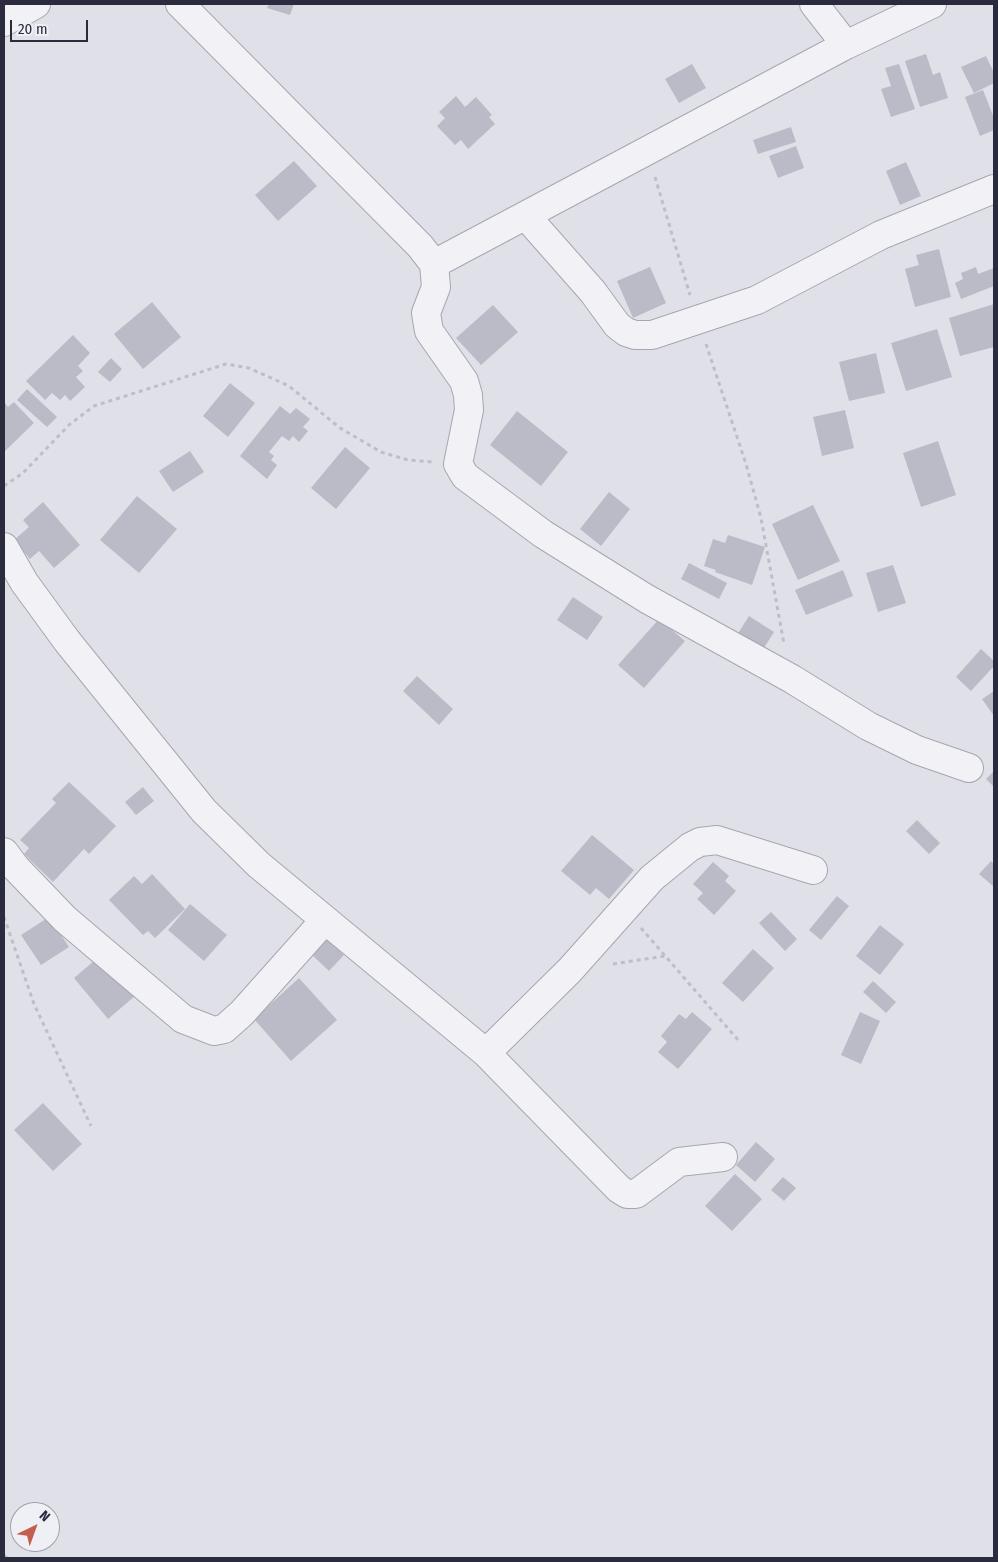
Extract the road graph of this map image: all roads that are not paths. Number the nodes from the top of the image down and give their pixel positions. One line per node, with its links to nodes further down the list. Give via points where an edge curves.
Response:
1 (36, 4): 5 (street)
2 (180, 4): 9 (street, via 420,246)
3 (814, 4): 6 (street)
4 (932, 4): 6 (street)
5 (4, 22)
6 (846, 45): 8 (street)
7 (994, 189): 8 (street, via 881,235 757,300 652,335 635,335 617,325 593,292)
8 (526, 216): 9 (street)
9 (434, 264): 11 (street, via 436,287 426,313 429,331 464,381 468,395 469,410 458,464 465,476 543,534 647,599 792,679 868,726 917,750)
10 (4, 547): 14 (street, via 24,582 67,642 204,812)
11 (969, 768)
12 (4, 852): 14 (street, via 65,919 175,1013 214,1031 224,1029 242,1013)
13 (813, 870): 15 (street, via 717,840 700,842 652,878 570,970)
14 (324, 921): 15 (street)
15 (486, 1053): 16 (street, via 627,1194 636,1194 679,1162)
16 (723, 1157)

